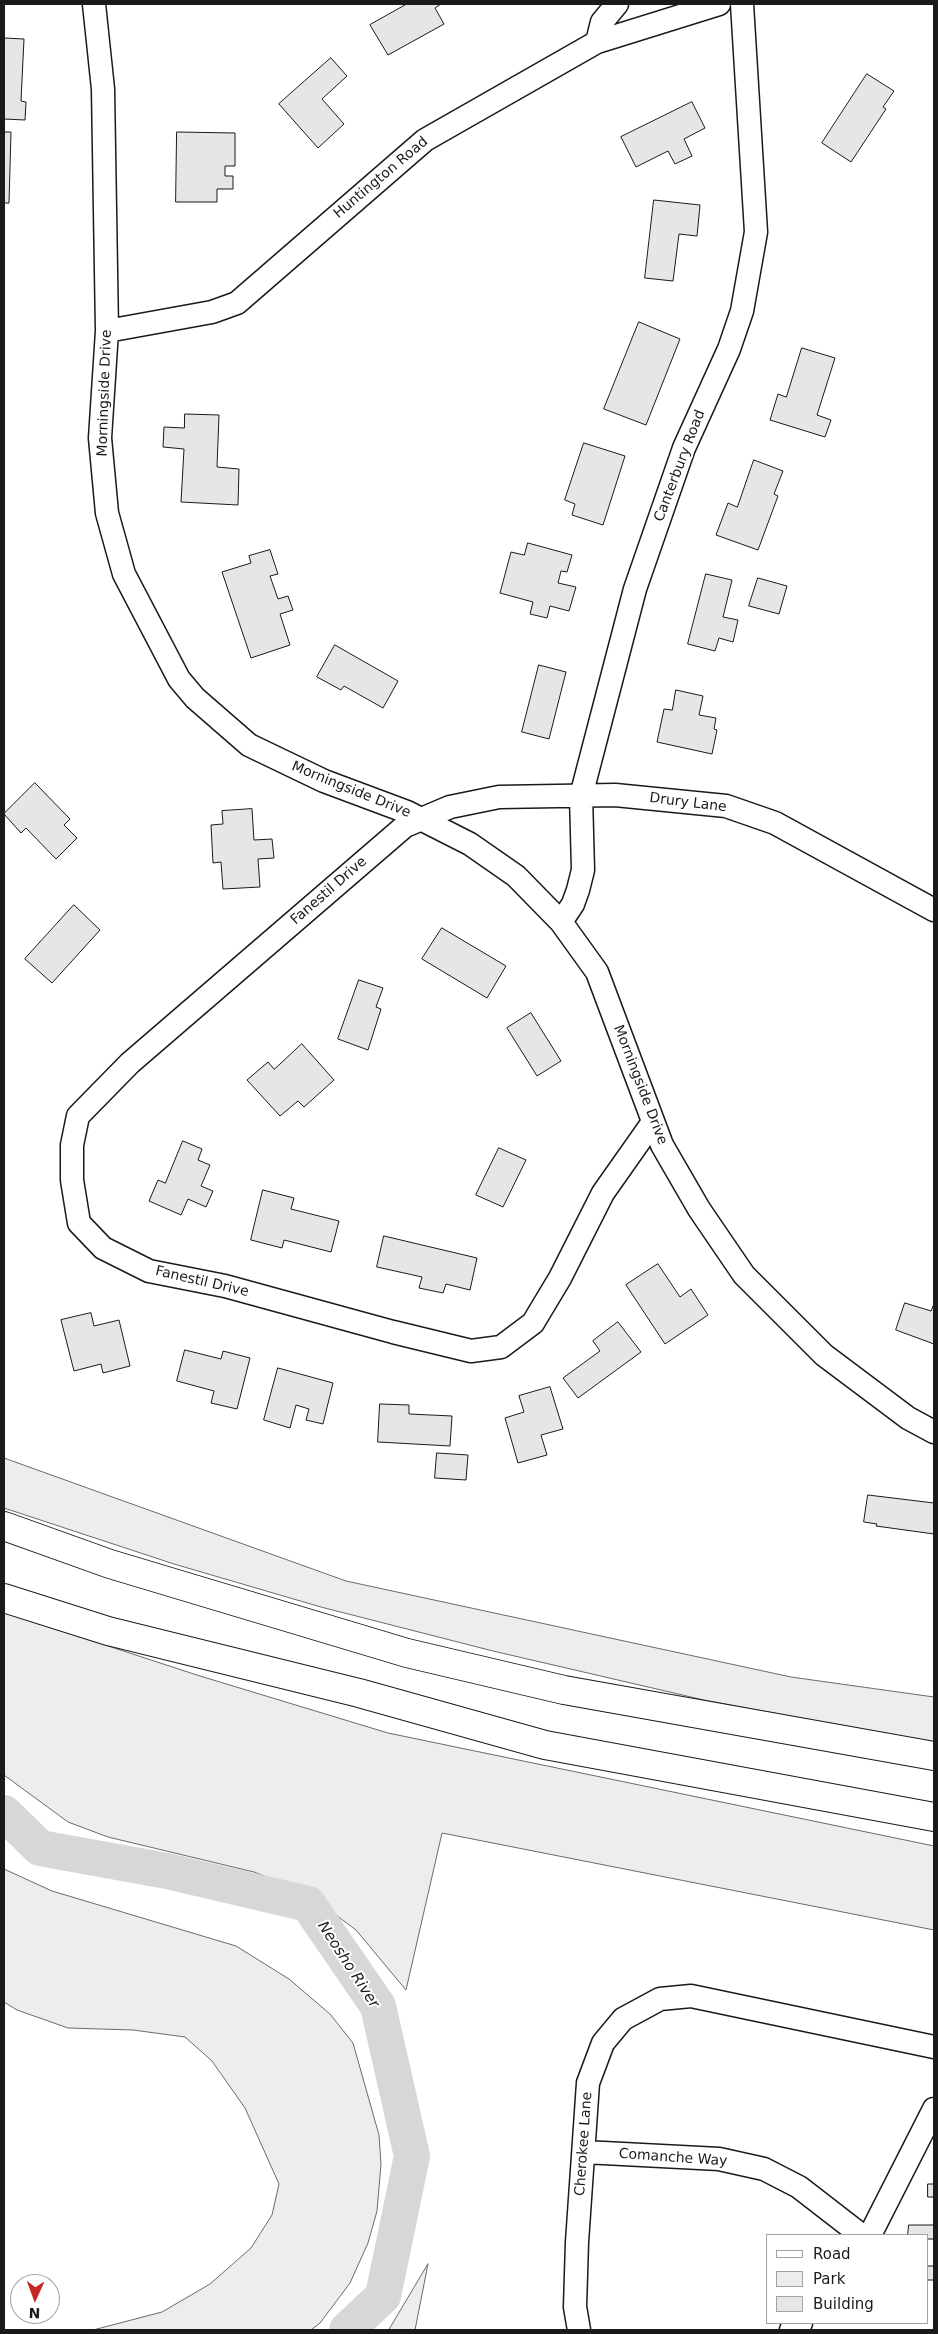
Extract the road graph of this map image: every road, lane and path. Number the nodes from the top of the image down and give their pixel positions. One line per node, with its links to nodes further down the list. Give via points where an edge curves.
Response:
1 (94, 4): 6 (street, Morningside Drive, via 104,89)
2 (617, 4): 5 (street, via 602,22)
3 (719, 4): 5 (street, Huntington Road)
4 (742, 4): 7 (street, Canterbury Road, via 756,232 742,311 729,349 684,448 635,589)
5 (596, 42): 6 (street, Huntington Road, via 425,140 237,303 212,312)
6 (107, 331): 8 (street, Morningside Drive, via 100,438 107,513 124,574 179,679 195,698 249,745 324,782)
7 (581, 796): 8 (street, Drury Lane, via 499,797 450,807); 9 (street, Drury Lane, via 615,795 726,806 775,823); 10 (street, Canterbury Road, via 583,870 573,904)
8 (421, 819): 10 (street, Morningside Drive, via 470,844 516,876); 11 (street, Fanestil Drive, via 405,826 145,1050 78,1116 72,1144 72,1180 79,1223 103,1248 149,1271 225,1286 471,1351 502,1347 532,1324 560,1278 603,1194)
9 (934, 910)
10 (561, 922): 11 (street, Morningside Drive, via 597,972)
11 (653, 1122): 12 (street, Morningside Drive, via 662,1145 699,1209 744,1275 824,1355 908,1418)
12 (934, 1432)
13 (4, 1526): 15 (highway, via 110,1564 407,1653 564,1690)
14 (4, 1598): 16 (highway, via 108,1631 359,1693 546,1745)
15 (934, 1756)
16 (934, 1818)
17 (934, 2046): 19 (street, Cherokee Lane, via 691,1996 660,1999 623,2019 604,2043 588,2082)
18 (934, 2109): 21 (street)
19 (584, 2152): 20 (street, Comanche Way, via 719,2159 764,2169 799,2187); 22 (street, Cherokee Lane, via 575,2308)
20 (860, 2234)
21 (871, 2234)
22 (579, 2330)

